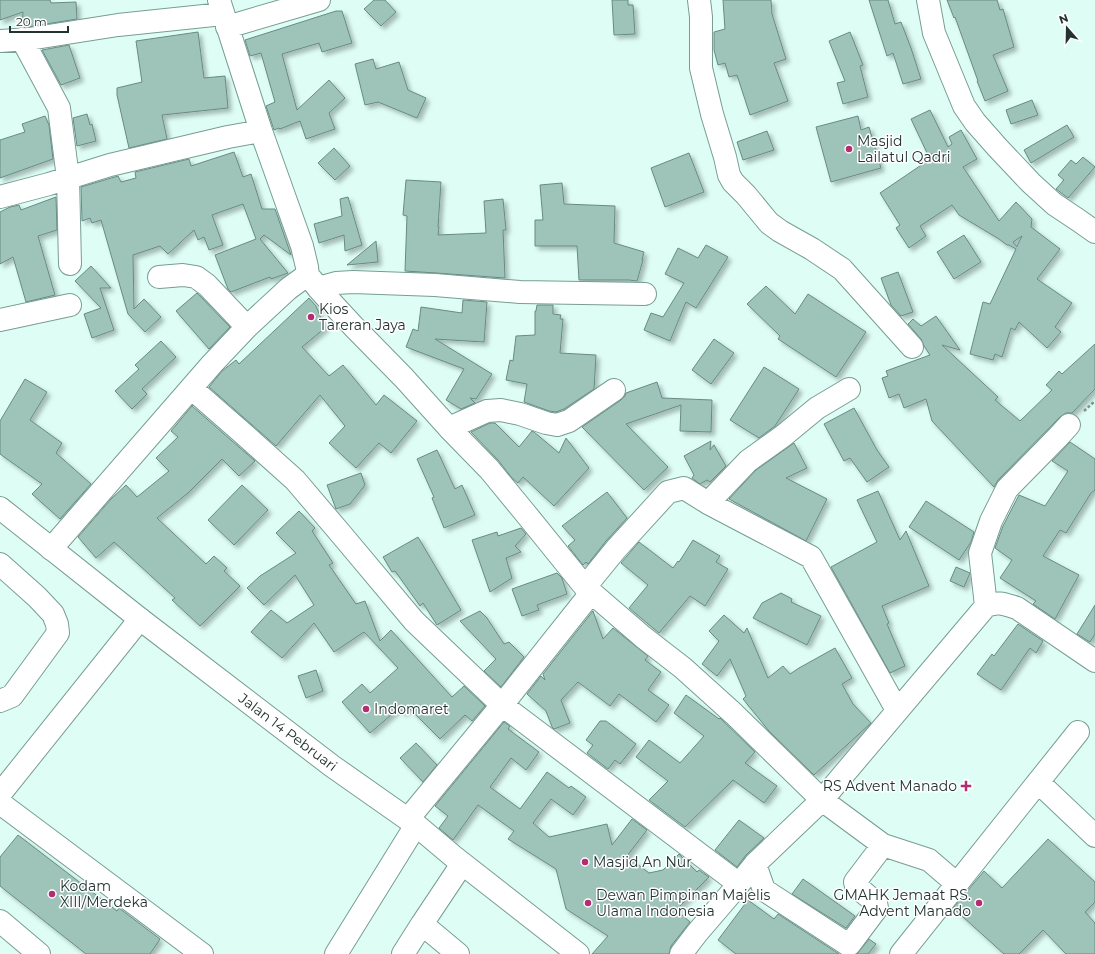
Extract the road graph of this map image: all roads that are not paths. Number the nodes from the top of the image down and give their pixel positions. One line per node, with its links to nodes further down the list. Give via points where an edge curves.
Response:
1 (319, 0): 4 (street)
2 (699, 0): 18 (street, via 701,68 733,182 780,232 842,269)
3 (928, 0): 10 (street, via 934,33 964,106 975,122 1031,183 1054,204)
4 (223, 13): 5 (street); 7 (street)
5 (22, 39): 6 (street); 8 (street, via 59,108)
6 (0, 41)
7 (261, 131): 8 (street); 13 (street)
8 (68, 178): 9 (street); 11 (street)
9 (0, 197)
10 (1095, 232)
11 (70, 264)
12 (159, 277): 17 (street, via 196,277)
13 (313, 283): 14 (street, via 360,282 520,292); 17 (street, via 303,278); 23 (street)
14 (645, 294)
15 (70, 305): 16 (street)
16 (0, 320)
17 (247, 327): 19 (street)
18 (912, 347)
19 (191, 388): 26 (street); 33 (street, via 295,480 414,621)
20 (849, 389): 24 (street, via 817,408 748,461)
21 (614, 390): 23 (street, via 569,421 557,425 501,410 487,411)
22 (1069, 425): 29 (street, via 1007,489 991,521 980,553)
23 (449, 428): 28 (street, via 489,469)
24 (708, 503): 28 (street, via 684,488 668,492 616,549); 34 (street, via 811,557)
25 (1, 510): 26 (street, Jalan 14 Pebruari)
26 (52, 549): 30 (street, Jalan 14 Pebruari)
27 (0, 564): 32 (street, via 53,614 58,633 12,696)
28 (588, 590): 33 (street); 38 (street, via 683,668)
29 (986, 606): 31 (street, via 995,603 1017,608); 34 (street)
30 (140, 619): 37 (street); 40 (street, Jalan 14 Pebruari, via 332,766)
31 (1095, 661)
32 (0, 701)
33 (502, 705): 40 (street); 45 (street)
34 (897, 710): 38 (street)
35 (1078, 732): 36 (street)
36 (1038, 782): 41 (street); 46 (street)
37 (0, 794)
38 (822, 800): 42 (street); 44 (street)
39 (0, 802): 51 (street)
40 (412, 822): 43 (street, Jalan 14 Pebruari); 52 (street)
41 (1095, 836)
42 (883, 845): 44 (street, via 855,882 856,886 876,903 877,908 848,944 764,890); 46 (street, via 929,860)
43 (462, 864): 48 (street); 55 (street, Jalan 14 Pebruari)
44 (755, 864): 45 (street)
45 (739, 884): 56 (street)
46 (957, 884): 49 (street)
47 (0, 921): 50 (street)
48 (422, 924): 53 (street); 54 (street)
49 (909, 950)
50 (39, 954)
51 (202, 954)
52 (336, 954)
53 (403, 954)
54 (458, 954)
55 (578, 954)
56 (681, 954)

